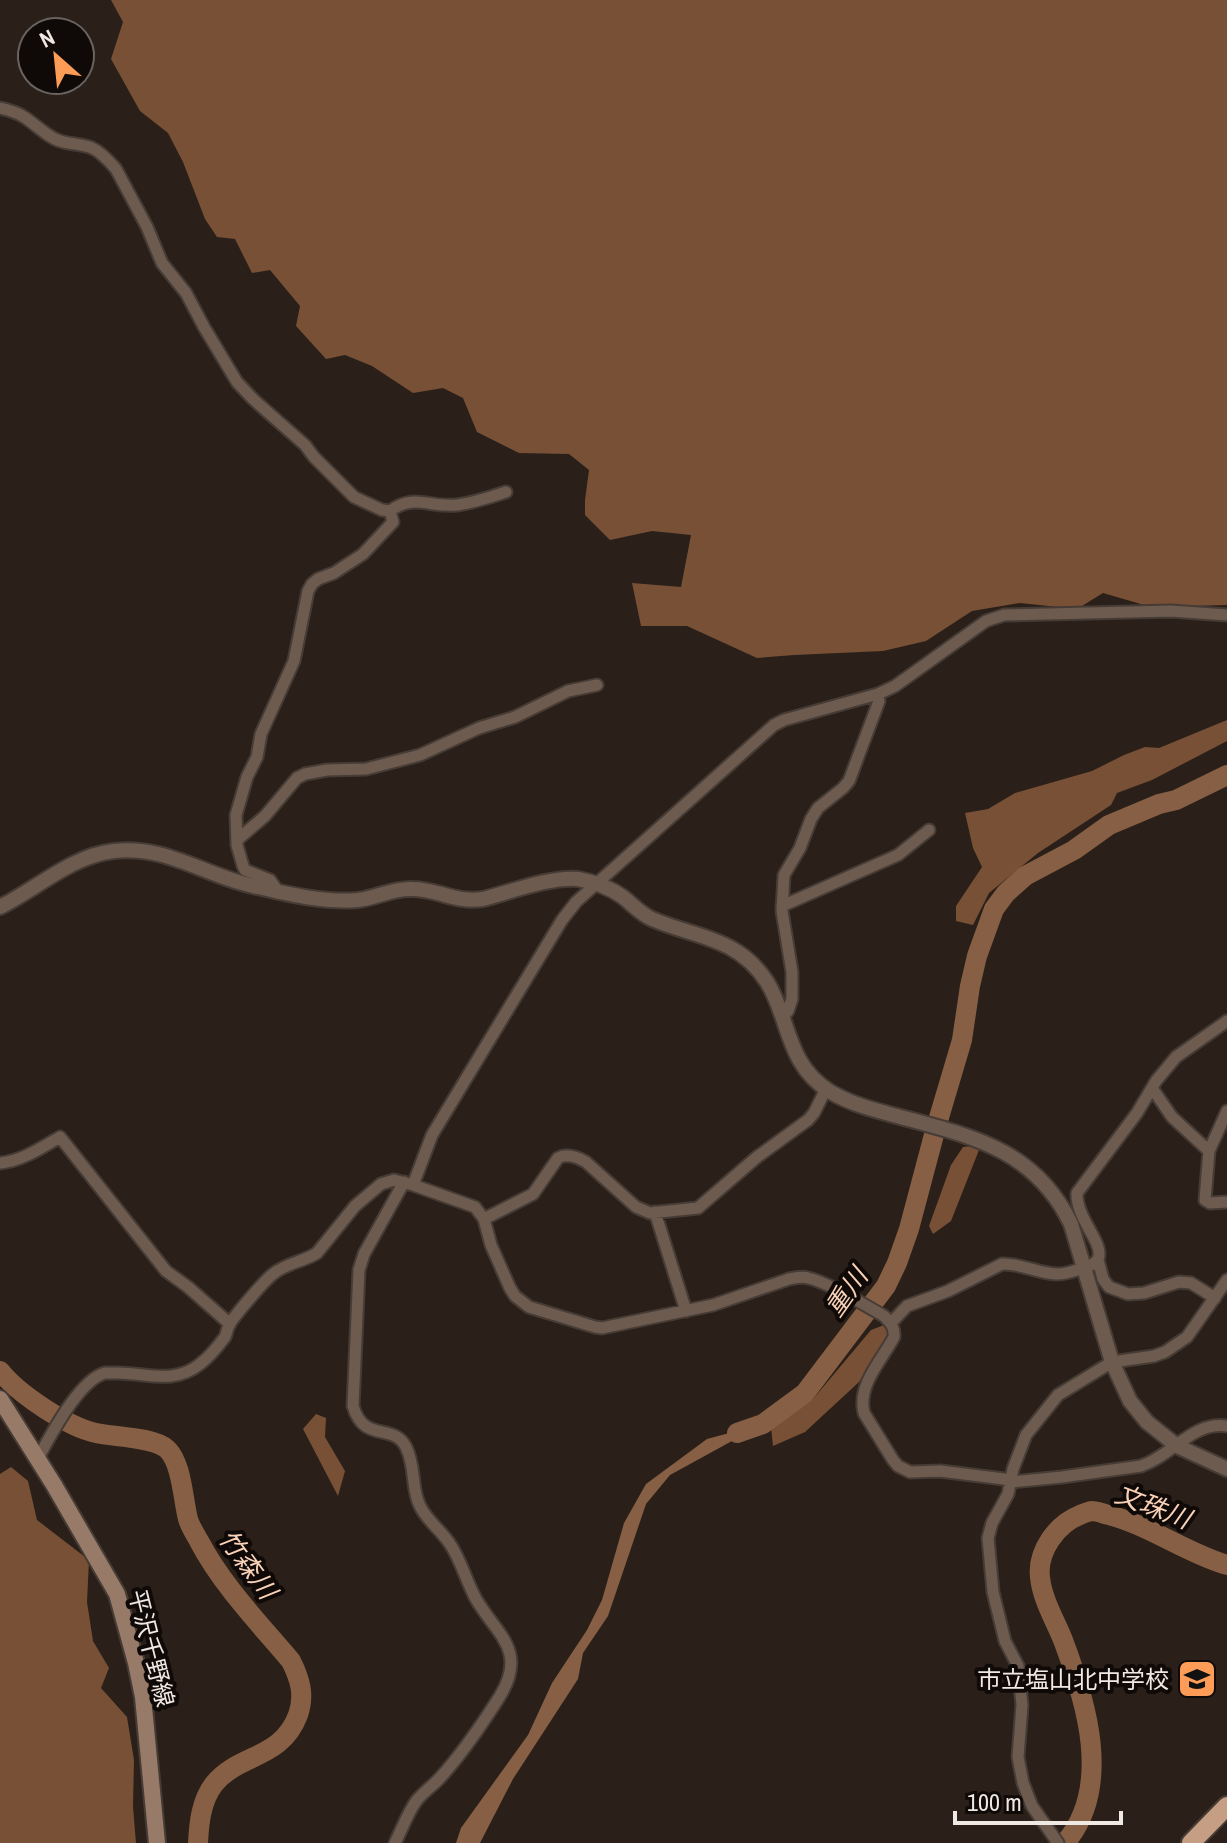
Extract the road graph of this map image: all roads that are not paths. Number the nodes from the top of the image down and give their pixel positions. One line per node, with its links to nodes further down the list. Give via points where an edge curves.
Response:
1 (0, 108): 3 (street, via 67,144 96,149 111,163 162,263 186,293 237,382 354,497)
2 (506, 492): 3 (street, via 461,505 421,501)
3 (390, 511): 8 (street, via 393,522 363,554 318,579 308,591 294,661 261,734 239,801)
4 (1227, 615): 6 (street, via 1004,615 986,621)
5 (597, 685): 8 (street, via 568,691 420,755 366,769 305,774)
6 (878, 694): 9 (street, via 774,725); 11 (street, via 853,773 818,808 784,875)
7 (929, 830): 11 (street, via 898,855)
8 (237, 840): 10 (street, via 245,870 270,880)
9 (597, 884): 10 (street, via 557,879 471,901 412,888 347,901); 13 (street, via 642,914 740,954 765,979); 20 (street, via 562,920)
10 (277, 890): 12 (street, via 157,853 114,851 66,867)
11 (782, 906): 13 (street, via 792,999)
12 (0, 907)
13 (782, 1017): 16 (street, via 796,1055)
14 (1227, 1021): 15 (street, via 1184,1049)
15 (1152, 1088): 18 (street, via 1172,1117); 24 (street, via 1077,1193 1100,1249)
16 (826, 1089): 22 (street, via 808,1120 704,1204); 24 (street, via 867,1108 960,1133 1019,1161 1061,1204)
17 (1227, 1111): 18 (street)
18 (1209, 1151): 21 (street, via 1205,1200)
19 (0, 1163): 29 (street, via 60,1137 166,1271)
20 (408, 1184): 23 (street, via 475,1207); 29 (street, via 381,1184 355,1206 317,1253 272,1274); 39 (street, via 359,1270 353,1406 366,1428 393,1435 405,1445 418,1504 452,1546 477,1600 506,1641 511,1667 502,1694 438,1780 415,1802)
21 (1227, 1202)
22 (655, 1212): 23 (street, via 636,1207 586,1162 564,1155 533,1194); 27 (street)
23 (484, 1219): 27 (street, via 510,1288 529,1307 602,1328)
24 (1092, 1264): 26 (street, via 1109,1287 1128,1294 1179,1282); 28 (street, via 1055,1274 1002,1264 907,1306); 30 (street)
25 (1227, 1280): 26 (street)
26 (1215, 1298): 30 (street, via 1187,1337 1165,1352)
27 (686, 1311): 28 (street, via 799,1277 829,1287)
28 (888, 1320): 36 (street, via 894,1337 872,1372 862,1405 893,1460 910,1472)
29 (230, 1324): 34 (street, via 200,1364 176,1377 98,1377 76,1395)
30 (1112, 1362): 33 (street, via 1130,1401); 36 (street, via 1056,1398 1026,1435)
31 (0, 1399): 34 (main road, 平沢千野線)
32 (1227, 1426): 33 (street, via 1207,1426)
33 (1177, 1446): 35 (street); 36 (street, via 1141,1466)
34 (38, 1458): 38 (main road, 平沢千野線, via 117,1594 143,1697)
35 (1227, 1469)
36 (1011, 1482): 40 (street, via 988,1538 993,1592 1005,1641 1018,1666 1023,1783)
37 (1227, 1806): 41 (highway)
38 (157, 1843)
39 (395, 1843)
40 (1058, 1843)
41 (1191, 1843)

